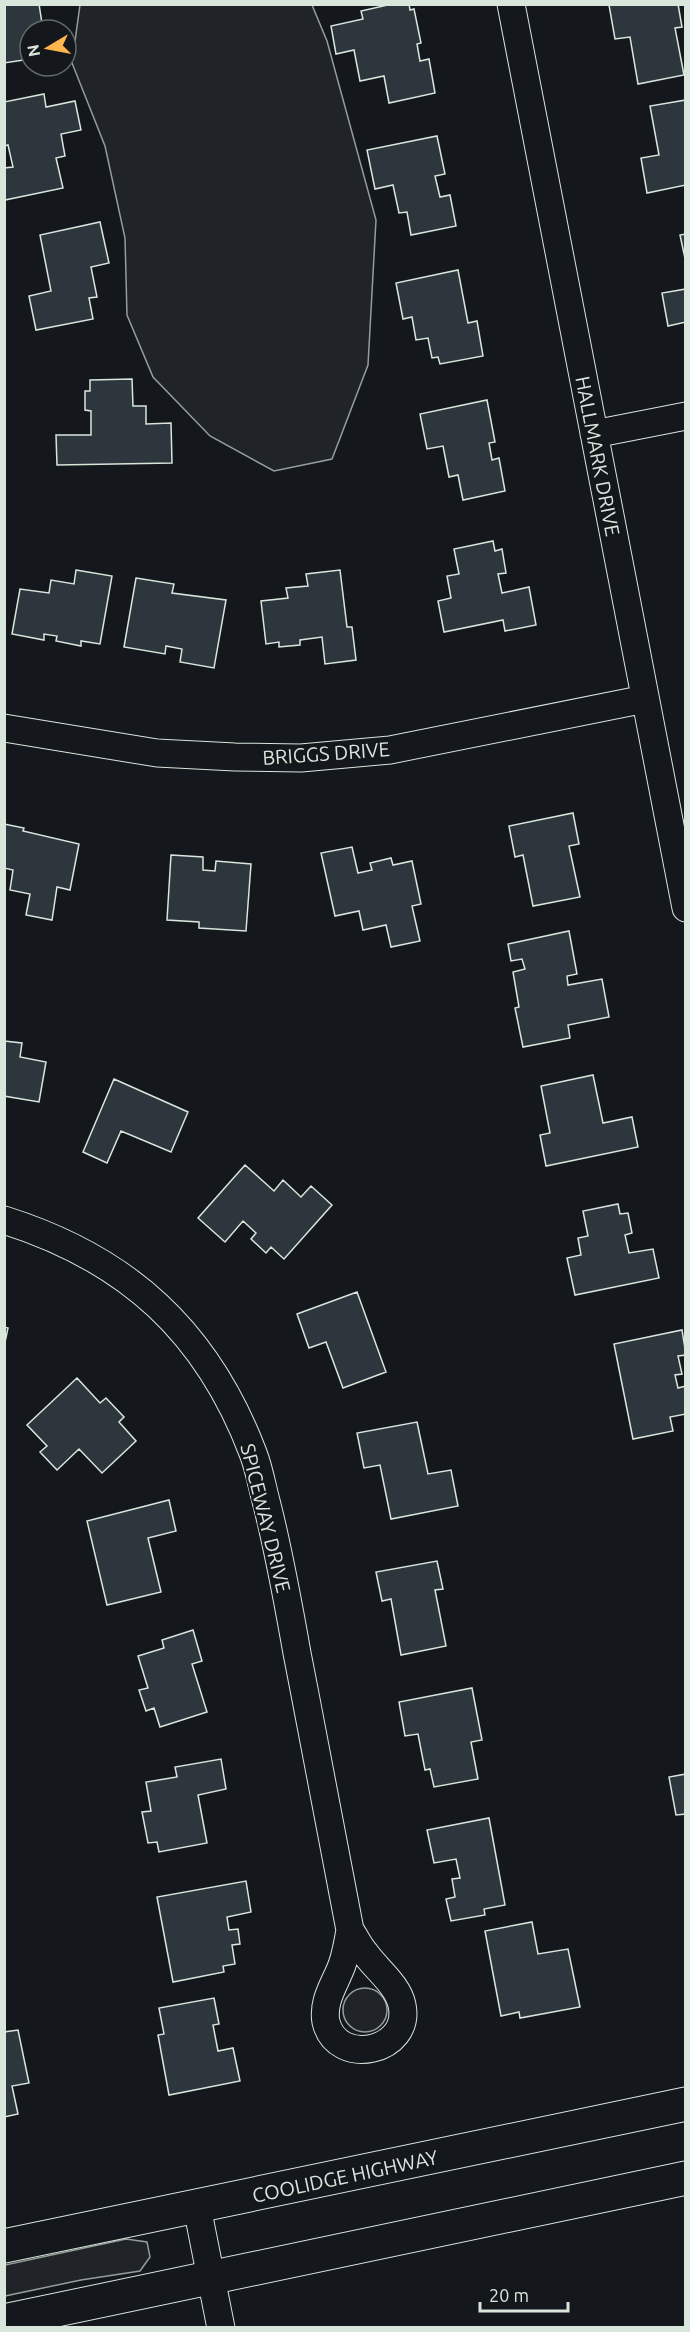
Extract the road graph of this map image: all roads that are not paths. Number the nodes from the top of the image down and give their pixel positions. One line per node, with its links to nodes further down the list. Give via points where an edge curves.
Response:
1 (511, 4): 3 (street, HALLMARK DRIVE)
2 (686, 416): 3 (street)
3 (594, 434): 4 (street, HALLMARK DRIVE)
4 (645, 699): 5 (street, BRIGGS DRIVE, via 390,750 311,757 157,753); 6 (street, HALLMARK DRIVE)
5 (4, 729)
6 (686, 908)
7 (4, 1220): 8 (street, SPICEWAY DRIVE, via 64,1242 137,1287 184,1333 205,1360 243,1430 254,1455 281,1566)
8 (350, 1930)
9 (686, 2104): 11 (main road, COOLIDGE HIGHWAY)
10 (686, 2178): 13 (main road)
11 (197, 2206): 12 (main road, COOLIDGE HIGHWAY); 13 (street)
12 (4, 2246)
13 (210, 2278): 14 (main road); 15 (street)
14 (4, 2321)
15 (221, 2328)

